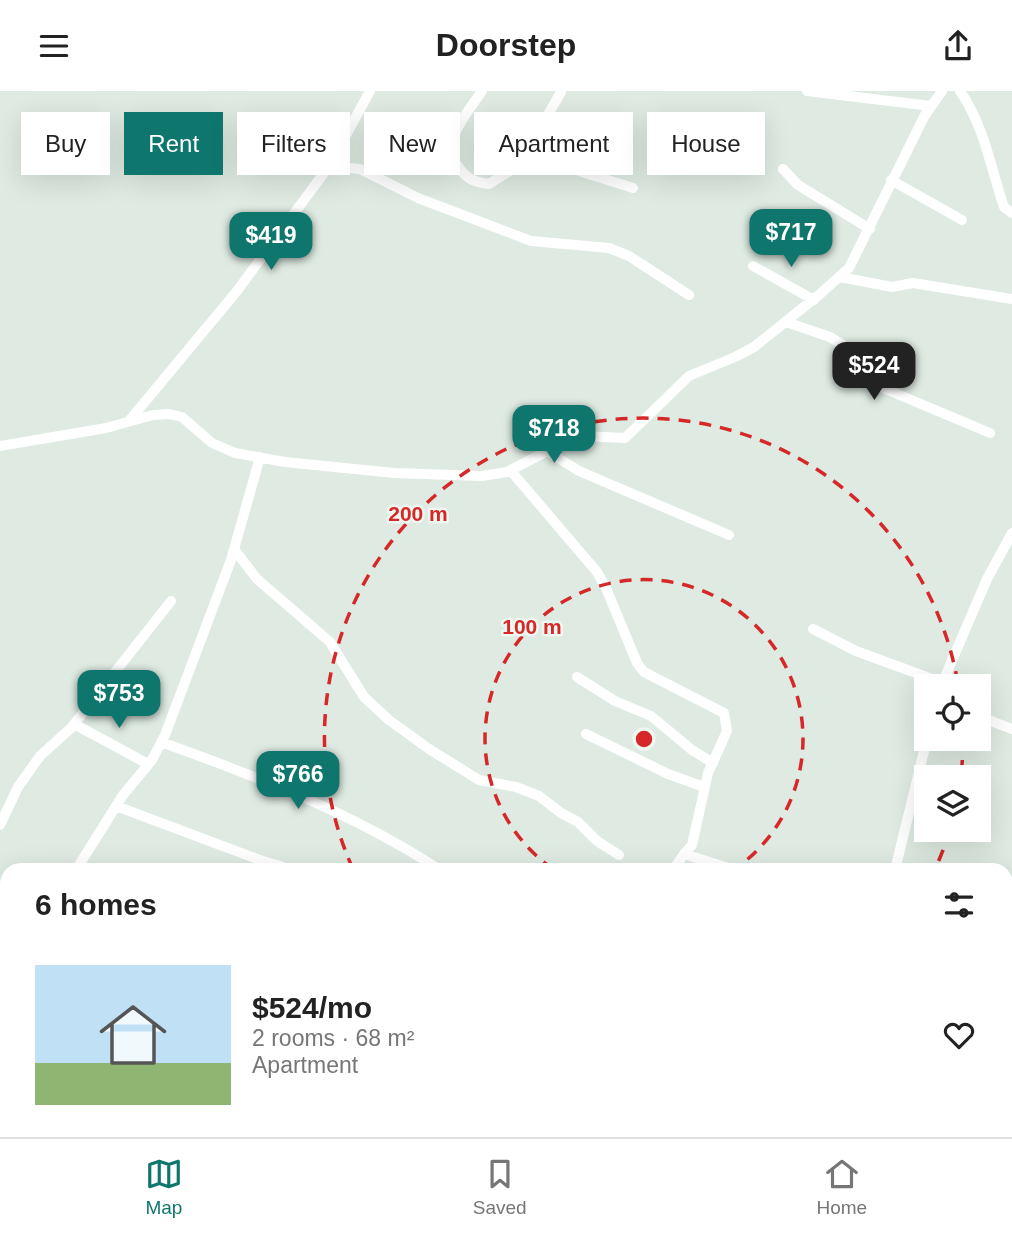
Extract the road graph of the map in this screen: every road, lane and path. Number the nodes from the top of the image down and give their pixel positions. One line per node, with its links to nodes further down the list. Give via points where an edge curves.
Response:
1 (370, 91): 9 (street)
2 (482, 91): 13 (street, via 454,134 453,159 466,178 489,184)
3 (809, 91): 7 (street)
4 (942, 91): 7 (street)
5 (960, 91): 17 (street, via 986,149 1004,207)
6 (561, 92): 8 (street)
7 (931, 106): 15 (street)
8 (549, 112)
9 (350, 128)
10 (350, 168): 22 (street, via 531,241 609,248)
11 (783, 169): 19 (street, via 798,185)
12 (322, 175): 26 (street, via 237,291)
13 (503, 175)
14 (592, 175): 16 (street)
15 (891, 180): 18 (street); 19 (street)
16 (633, 188)
17 (1012, 213)
18 (962, 220)
19 (870, 229): 21 (street)
20 (753, 266): 24 (street)
21 (840, 277): 23 (street); 24 (street)
22 (689, 295)
23 (1012, 299)
24 (814, 300): 25 (street)
25 (786, 322): 27 (street, via 844,345 852,365 871,383); 29 (street, via 745,352 689,376 625,438 582,436)
26 (129, 421): 28 (street); 30 (street, via 153,415 182,417 212,443)
27 (990, 433)
28 (0, 446)
29 (547, 451): 31 (street); 33 (street, via 579,471)
30 (260, 457): 31 (street, via 394,473 482,476); 34 (street)
31 (511, 471): 46 (street, via 597,572 644,672 724,713 727,731)
32 (1012, 533): 38 (street, via 986,579)
33 (729, 535)
34 (234, 549): 44 (street); 52 (street, via 257,579 330,642 364,697 389,720 479,780 539,796)
35 (171, 601): 41 (street)
36 (813, 629): 37 (street)
37 (916, 674)
38 (946, 674)
39 (577, 677): 46 (street, via 614,701 651,716)
40 (991, 721): 42 (street)
41 (74, 724): 47 (street); 50 (street, via 40,755)
42 (1012, 729)
43 (586, 734): 48 (street)
44 (161, 742): 47 (street); 55 (street, via 314,801)
45 (924, 751): 58 (street)
46 (713, 763): 48 (street)
47 (148, 764): 49 (street)
48 (704, 787): 51 (street, via 698,827)
49 (116, 806): 53 (street); 54 (street)
50 (0, 825)
51 (684, 854): 56 (street); 57 (street)
52 (619, 855)
53 (80, 863)
54 (270, 863)
55 (429, 863)
56 (678, 863)
57 (713, 863)
58 (897, 863)

